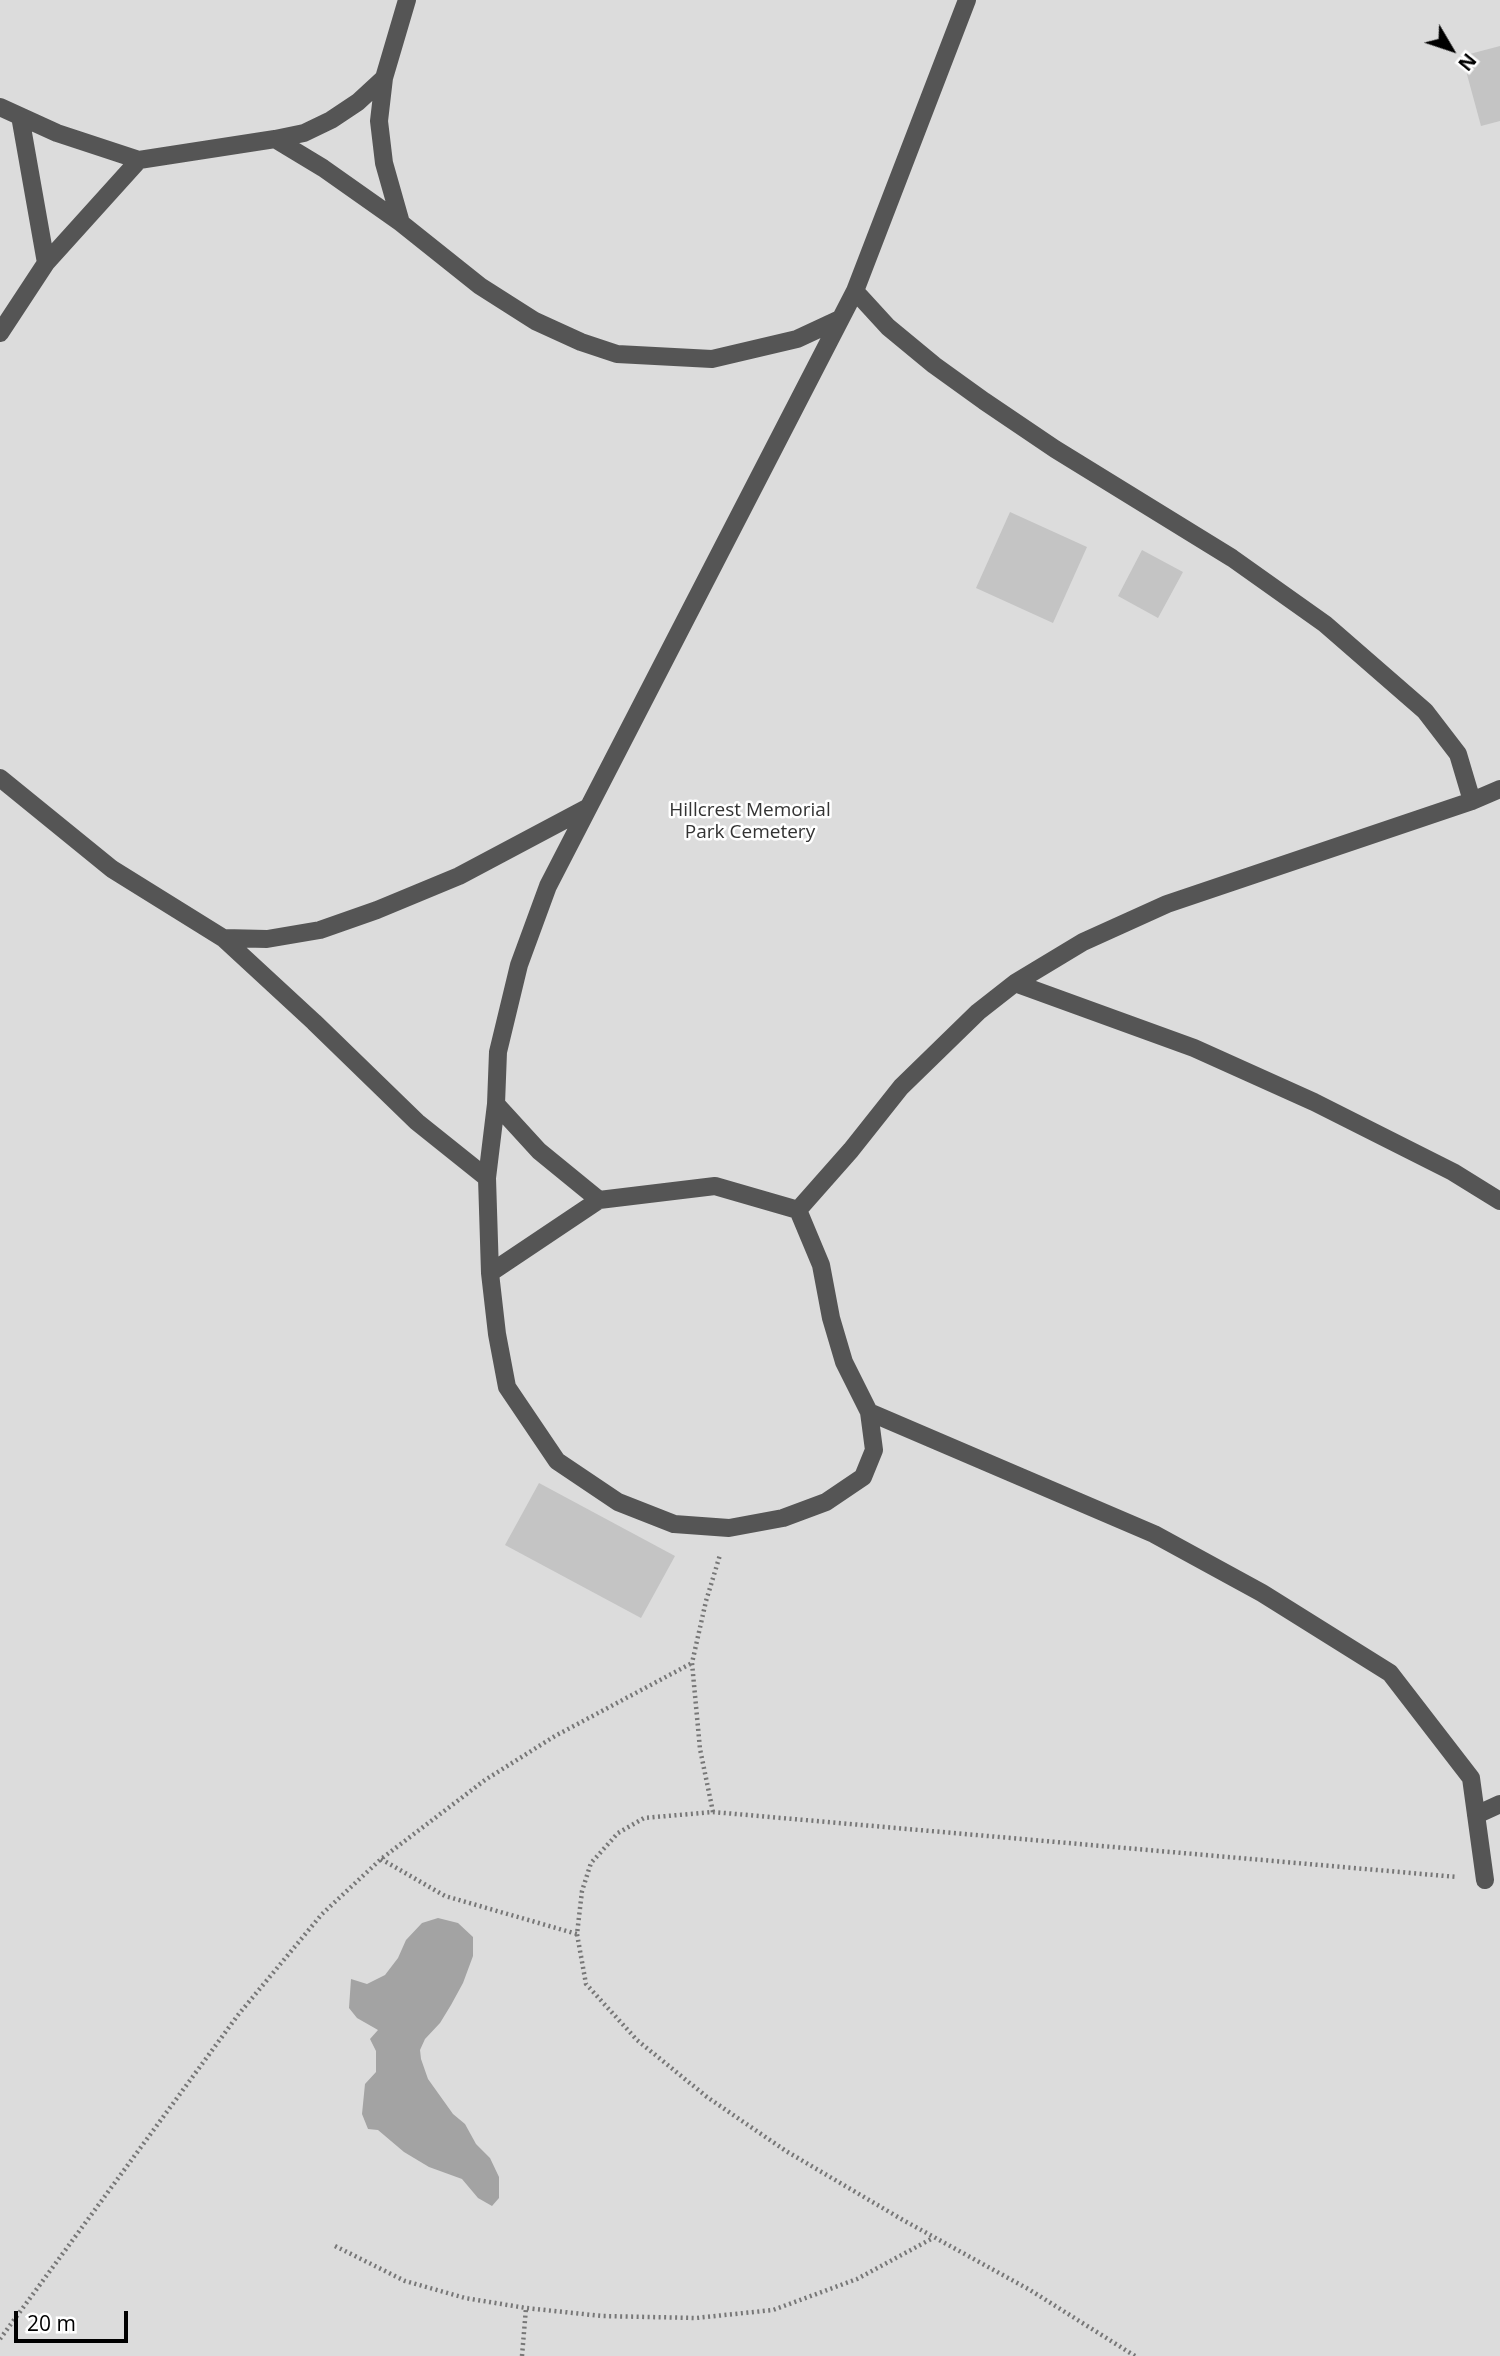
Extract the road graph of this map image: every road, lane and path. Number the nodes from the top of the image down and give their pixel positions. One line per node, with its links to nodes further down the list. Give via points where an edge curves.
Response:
1 (407, 0): 3 (lane)
2 (967, 0): 10 (lane)
3 (384, 78): 6 (lane, via 331,120 304,133); 8 (lane, via 380,121 384,163)
4 (0, 107): 5 (lane)
5 (20, 116): 7 (lane); 9 (lane)
6 (275, 139): 7 (lane); 8 (lane)
7 (139, 160): 9 (lane)
8 (401, 223): 11 (lane, via 480,286 535,321 617,354 712,359 797,339)
9 (46, 263): 12 (lane)
10 (855, 291): 11 (lane); 15 (lane, via 888,327 984,401 1233,558 1325,624 1425,711 1458,754)
11 (840, 319): 16 (lane)
12 (0, 333)
13 (0, 778): 17 (lane, via 112,869)
14 (1500, 789): 15 (lane)
15 (1472, 801): 18 (lane, via 1167,904 1083,942)
16 (587, 808): 17 (lane, via 459,876 377,911 320,930 267,939); 19 (lane, via 548,886 519,965 498,1052)
17 (223, 938): 20 (lane, via 417,1122)
18 (1015, 983): 22 (lane, via 1194,1048 1314,1102 1453,1172); 23 (lane, via 978,1012 901,1087)
19 (496, 1104): 20 (lane); 21 (lane, via 540,1151)
20 (487, 1178): 24 (lane)
21 (599, 1200): 23 (lane, via 715,1186); 24 (lane)
22 (1500, 1201)
23 (799, 1210): 25 (lane, via 821,1265 844,1362)
24 (490, 1273): 26 (lane, via 507,1387 557,1461 629,1507 674,1524)
25 (869, 1412): 26 (lane, via 874,1450 863,1477 816,1506 783,1518); 30 (lane, via 1154,1534 1262,1593 1390,1673 1471,1778)
26 (729, 1528): 27 (path)
27 (692, 1663): 29 (path, via 700,1749); 31 (path, via 485,1780)
28 (1500, 1804): 30 (lane)
29 (713, 1812): 32 (path); 33 (path, via 644,1818 618,1833 591,1863)
30 (1476, 1815): 32 (lane)
31 (381, 1859): 33 (path, via 445,1896); 37 (path, via 322,1914 238,2015)
32 (1485, 1880)
33 (577, 1934): 34 (path, via 586,1984 637,2040 707,2097 786,2151)
34 (934, 2237): 36 (path, via 857,2279 773,2310 696,2318 602,2316); 39 (path)
35 (335, 2246): 36 (path, via 405,2281 465,2298)
36 (526, 2308): 38 (path)
37 (0, 2339)
38 (522, 2356)
39 (1135, 2356)

